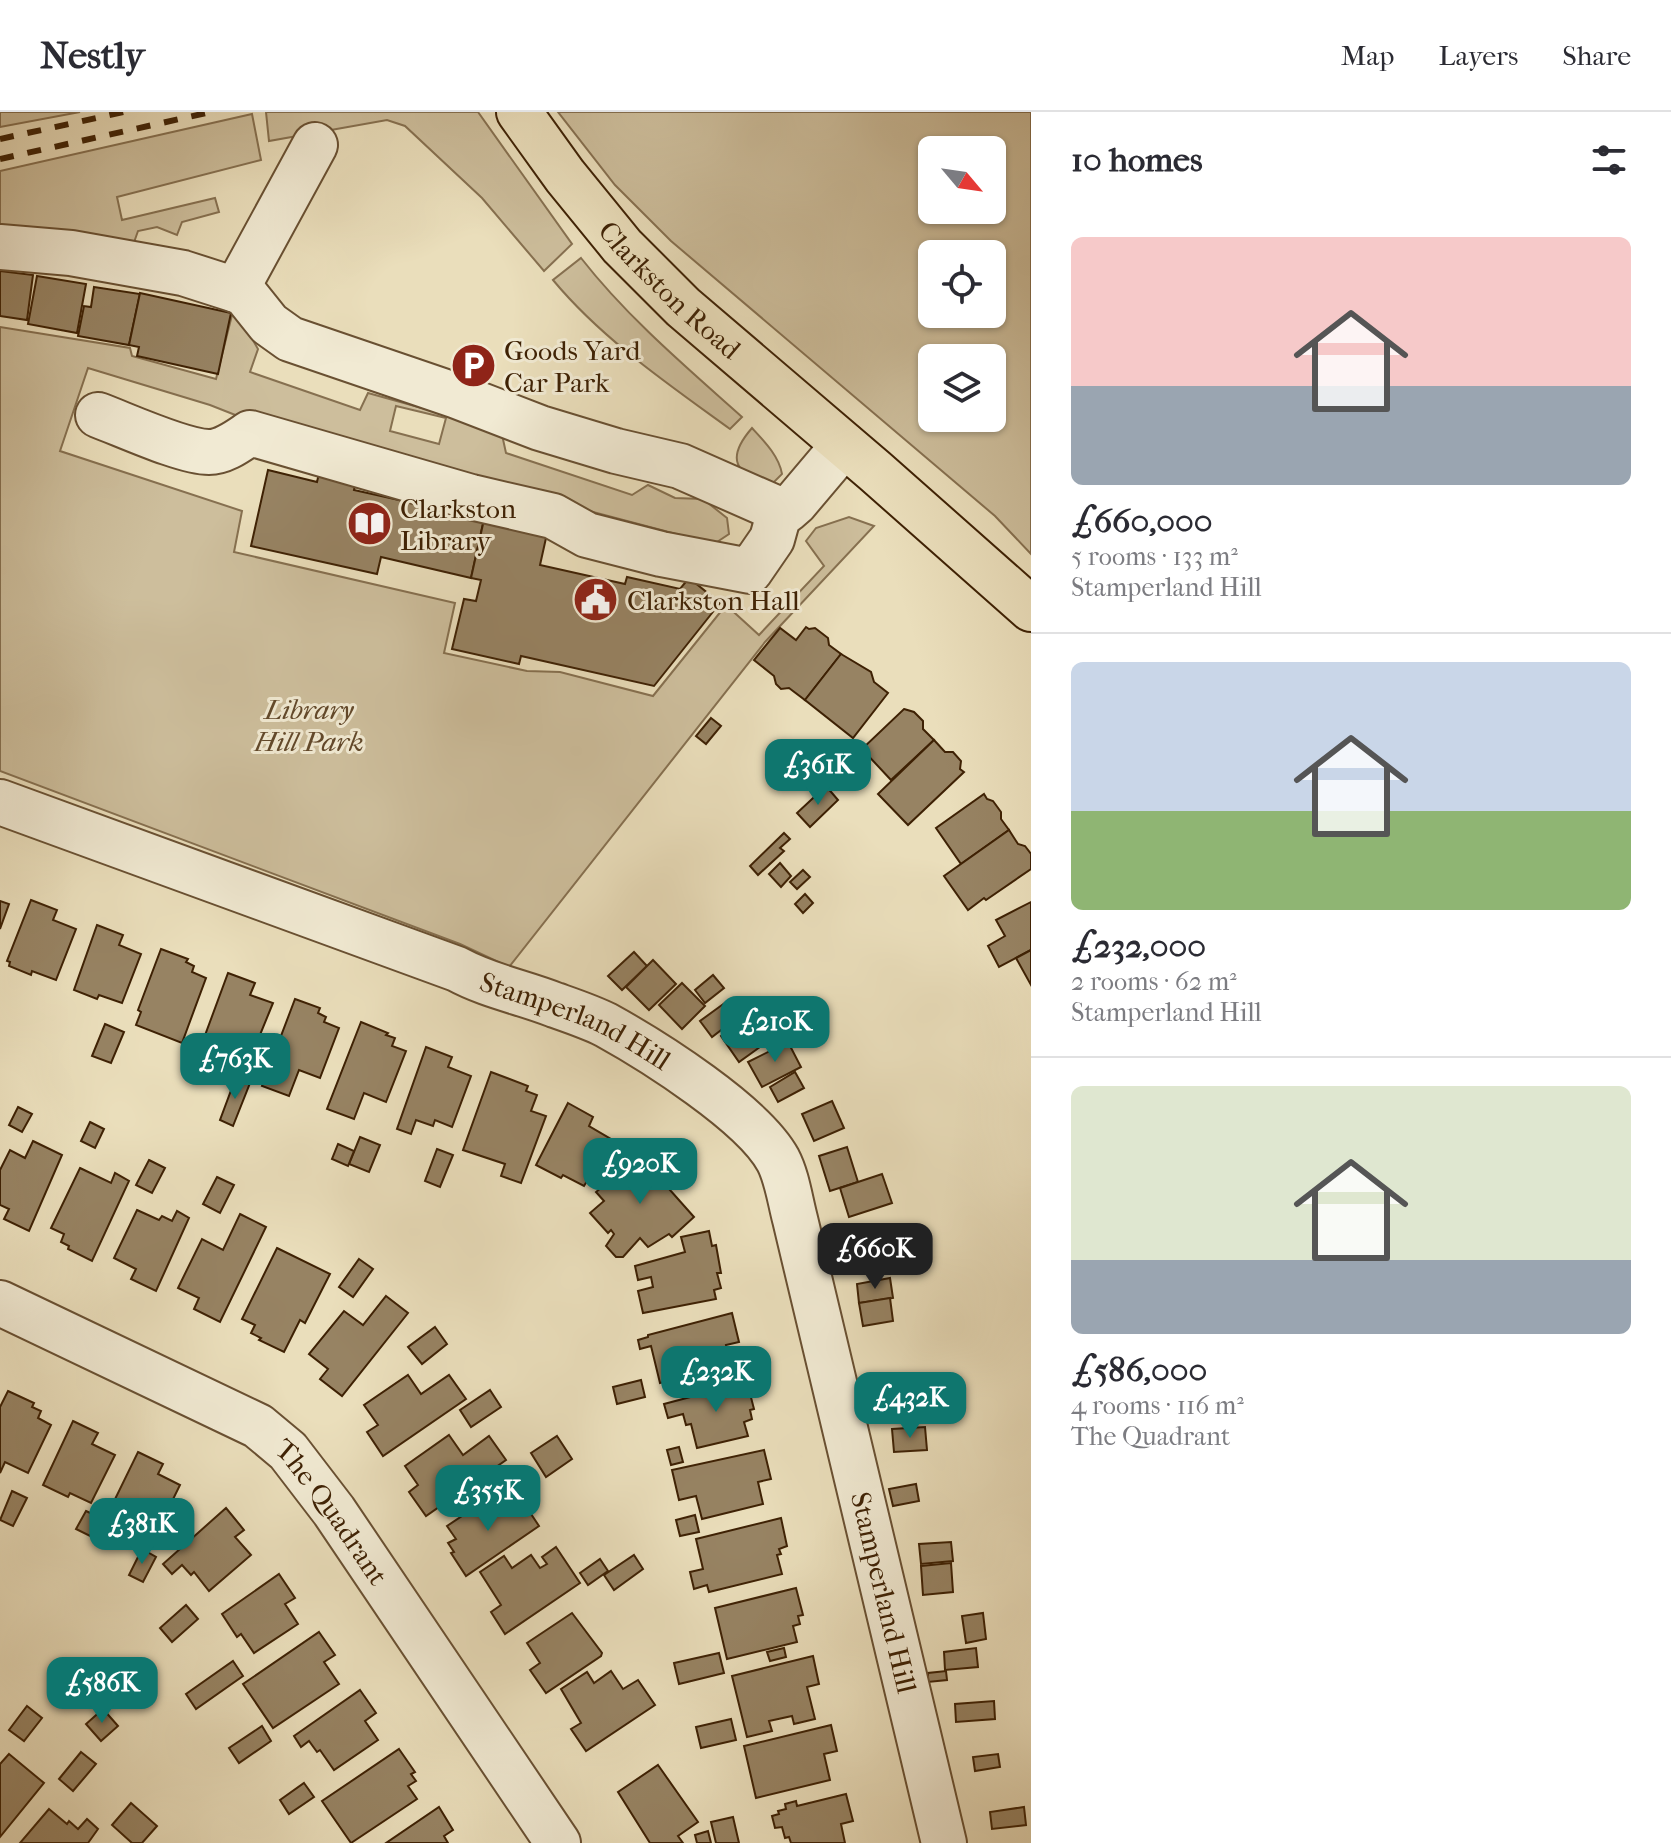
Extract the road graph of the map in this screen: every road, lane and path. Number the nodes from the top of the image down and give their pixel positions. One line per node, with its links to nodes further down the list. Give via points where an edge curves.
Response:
1 (519, 112): 6 (main road, Clarkston Road, via 622,246 683,307)
2 (315, 145): 4 (street)
3 (0, 247): 4 (street, via 183,273)
4 (236, 290): 7 (street, via 290,339 540,428 680,466)
5 (98, 415): 7 (street, via 209,452 250,433 553,516 587,535 750,571 772,539)
6 (844, 445): 7 (street, via 795,503); 8 (main road, Clarkston Road)
7 (780, 510)
8 (1031, 609)
9 (0, 802): 12 (street, Stamperland Hill, via 604,1024 730,1108 766,1142 780,1162 795,1219)
10 (0, 1303): 11 (street, The Quadrant, via 258,1426 288,1451)
11 (558, 1843)
12 (944, 1843)

